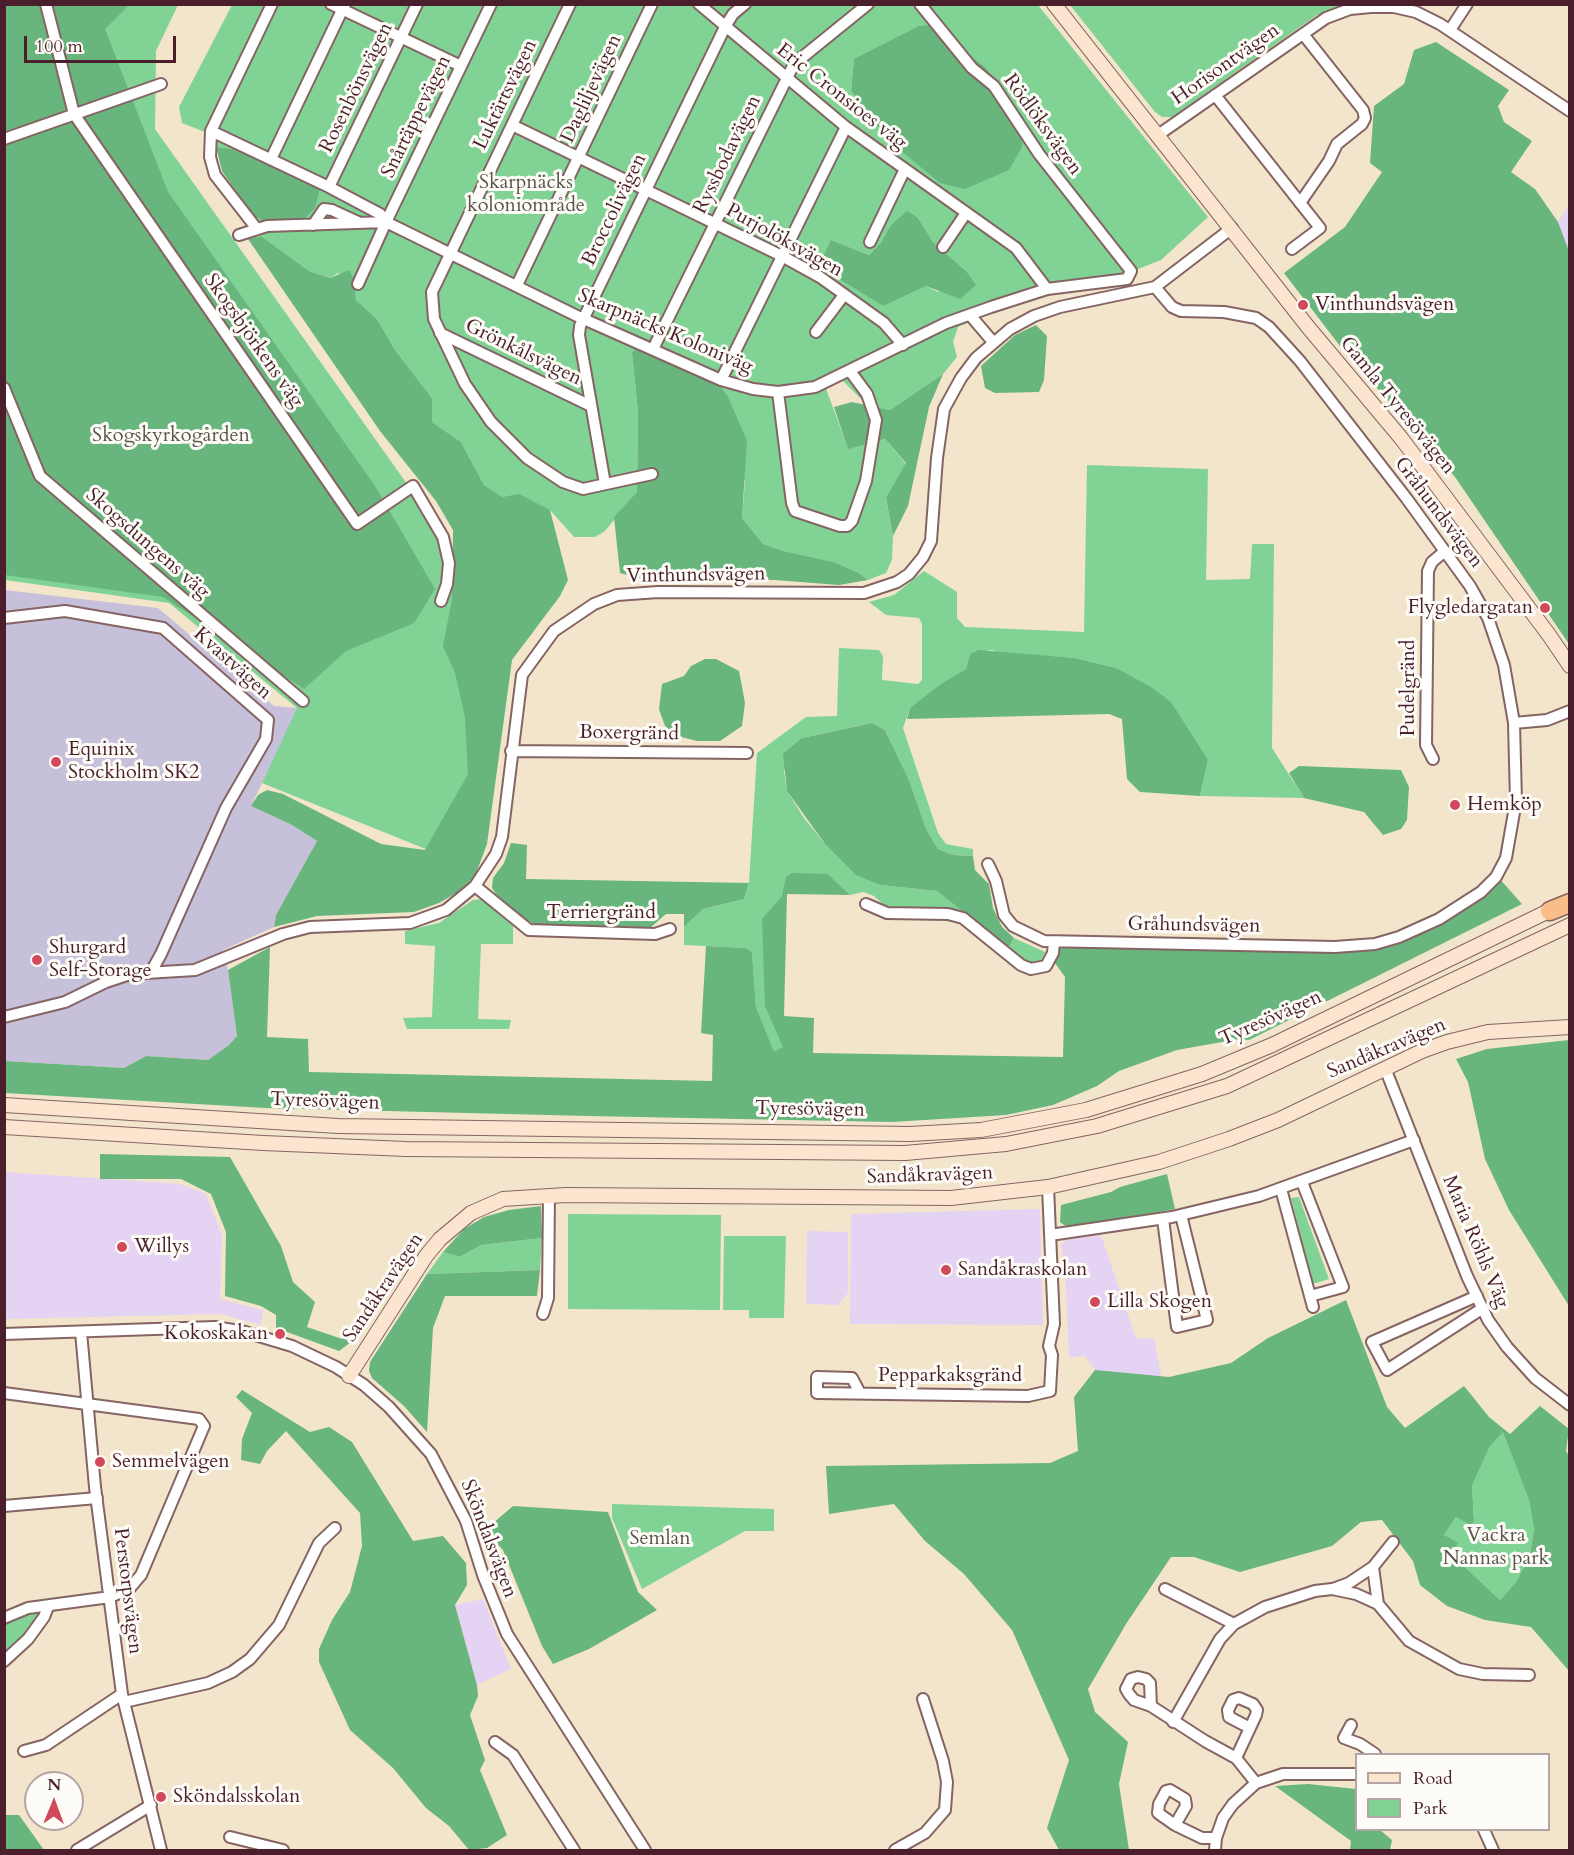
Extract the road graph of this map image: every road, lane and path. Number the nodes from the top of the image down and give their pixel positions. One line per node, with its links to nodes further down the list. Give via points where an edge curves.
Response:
1 (46, 4): 24 (street, Skogsbjörkens väg)
2 (272, 4): 27 (street)
3 (331, 4): 14 (street)
4 (417, 4): 18 (street, Rosenbönsvägen)
5 (491, 4): 19 (street, Snårtäppevägen)
6 (570, 4): 25 (street, Luktärtsvägen)
7 (652, 4): 30 (street, Dagliljevägen)
8 (699, 4): 15 (street, Eric Cronsioes väg)
9 (745, 4): 15 (street, Broccolivägen)
10 (868, 4): 20 (street, Ryssbodavägen, via 794,64)
11 (920, 4): 49 (street, Rödlöksvägen, via 972,68 994,86 1040,154)
12 (1054, 4): 28 (main road, Gamla Tyresövägen)
13 (1467, 4): 16 (street)
14 (344, 7): 18 (street); 31 (street)
15 (725, 27): 20 (street, Eric Cronsioes väg); 34 (street, Broccolivägen)
16 (1450, 30): 17 (street, Horisontvägen, via 1416,12 1371,7 1350,9 1326,18); 23 (street, Horisontvägen)
17 (1303, 34): 22 (street, Horisontvägen); 35 (street, via 1363,110 1365,118 1337,144)
18 (401, 38): 19 (street); 33 (street, Rosenbönsvägen)
19 (461, 66): 37 (street, Snårtäppevägen)
20 (786, 78): 26 (street, Eric Cronsioes väg); 38 (street, Ryssbodavägen)
21 (161, 84): 24 (street)
22 (1215, 95): 28 (street, Horisontvägen); 35 (street)
23 (1569, 111)
24 (74, 114): 29 (street); 70 (street, Skogsbjörkens väg, via 357,524 413,486 443,537 449,563)
25 (512, 125): 30 (street, Purjolöksvägen); 47 (street, Luktärtsvägen)
26 (846, 128): 32 (street, Eric Cronsioes väg); 48 (street)
27 (212, 131): 31 (street, Skarpnäcks Koloniväg); 42 (street, via 210,157 215,174)
28 (1158, 135): 41 (main road, Gamla Tyresövägen)
29 (4, 139)
30 (579, 157): 34 (street, Purjolöksvägen); 51 (street, Dagliljevägen)
31 (271, 159): 33 (street, Skarpnäcks Koloniväg)
32 (905, 169): 36 (street, Eric Cronsioes väg); 44 (street)
33 (329, 187): 37 (street, Skarpnäcks Koloniväg, via 380,214)
34 (645, 189): 38 (street, Purjolöksvägen); 56 (street, Broccolivägen)
35 (1300, 203): 46 (street, via 1320,228)
36 (966, 213): 45 (street); 53 (street, Eric Cronsioes väg, via 1016,248)
37 (386, 222): 39 (street); 47 (street, Skarpnäcks Koloniväg); 50 (street)
38 (715, 223): 48 (street, Purjolöksvägen); 61 (street, Ryssbodavägen)
39 (361, 224): 40 (street); 40 (street, via 324,209)
40 (313, 225): 42 (street, via 267,226)
41 (1232, 228): 52 (street, Vinthundsvägen); 72 (main road, Gamla Tyresövägen, via 1401,438)
42 (257, 230): 43 (street)
43 (239, 235)
44 (870, 242)
45 (943, 247)
46 (1292, 249)
47 (449, 253): 51 (street, Skarpnäcks Koloniväg); 58 (street, Luktärtsvägen, via 432,292 434,319)
48 (782, 256): 54 (street, Purjolöksvägen); 63 (street)
49 (1131, 272): 53 (street, Skarpnäcks Koloniväg, via 1127,279)
50 (358, 284)
51 (517, 285): 56 (street, Skarpnäcks Koloniväg)
52 (1155, 287): 59 (street, Vinthundsvägen, via 1060,307 1034,316); 69 (street, Gråhundsvägen, via 1172,307 1256,318 1269,327 1300,361)
53 (1047, 289): 55 (street, Skarpnäcks Koloniväg)
54 (844, 295): 57 (street, Purjolöksvägen); 60 (street, Purjolöksvägen, via 884,323)
55 (970, 315): 59 (street); 60 (street, Skarpnäcks Koloniväg)
56 (583, 318): 61 (street, Skarpnäcks Koloniväg); 66 (street, Broccolivägen, via 579,335)
57 (816, 332)
58 (440, 333): 66 (street, Grönkålsvägen); 68 (street, Luktärtsvägen, via 465,384 491,422 527,458 563,482 583,489)
59 (993, 342): 76 (street, Vinthundsvägen, via 961,378 944,409 931,541 909,574 864,593 658,592 617,596 594,604 554,631 522,675)
60 (903, 345): 62 (street, Skarpnäcks Koloniväg)
61 (653, 349): 63 (street, Skarpnäcks Koloniväg)
62 (850, 371): 65 (street, Skarpnäcks Koloniväg, via 815,387); 65 (street, via 870,401 876,420 866,481 847,526 795,511)
63 (722, 380): 65 (street, Skarpnäcks Koloniväg)
64 (4, 388): 73 (street, Skogsdungens väg, via 40,476)
65 (778, 392)
66 (591, 405): 68 (street, Broccolivägen)
67 (652, 474): 68 (street, Luktärtsvägen)
68 (605, 484)
69 (1445, 551): 75 (street, Gråhundsvägen, via 1488,618 1504,665); 78 (street, Pudelgränd, via 1428,571 1426,745)
70 (441, 601)
71 (4, 618): 87 (street, Kvastvägen, via 64,611 163,628 268,720 266,739 226,808)
72 (1569, 666)
73 (303, 701)
74 (1569, 711): 75 (street, via 1547,720)
75 (1514, 723): 86 (street, Gråhundsvägen, via 1516,801 1506,858 1496,877 1481,892 1438,919 1375,944 1335,947)
76 (511, 751): 77 (street, Boxergränd); 80 (street, Vinthundsvägen, via 502,837 492,864)
77 (747, 753)
78 (1433, 759)
79 (988, 864): 86 (street, Gråhundsvägen, via 1004,915 1013,926 1027,935)
80 (475, 886): 85 (street, Terriergränd, via 529,930 655,934); 87 (street, Vinthundsvägen, via 446,910 418,921 310,927 195,970)
81 (1569, 901): 83 (highway, Tyresövägen)
82 (866, 904): 86 (street, via 886,913 948,914 963,918 1031,969 1046,966)
83 (1550, 911): 91 (main road, Tyresövägen, via 1282,1040 1202,1074 1086,1110 981,1130 910,1134 372,1127)
84 (1569, 925): 92 (main road, via 1227,1086 1097,1126 1006,1144 905,1153 406,1149)
85 (670, 929)
86 (1054, 942)
87 (151, 972): 88 (street, Vinthundsvägen, via 106,982 65,1002)
88 (4, 1017)
89 (1569, 1027): 90 (main road, Sandåkravägen, via 1471,1035)
90 (1385, 1068): 93 (street, Maria Röhls Väg); 95 (main road, Sandåkravägen, via 1278,1120 1180,1156)
91 (4, 1105)
92 (4, 1126)
93 (1414, 1140): 94 (street); 101 (street, Maria Röhls Väg)
94 (1302, 1182): 96 (street); 96 (street, via 1343,1287 1311,1302)
95 (1048, 1187): 97 (main road, Sandåkravägen, via 951,1198); 100 (street, Pepparkaksgränd)
96 (1281, 1189): 98 (street)
97 (549, 1195): 103 (street, via 548,1298); 106 (main road, Sandåkravägen, via 503,1199 457,1223 426,1256)
98 (1181, 1215): 99 (street); 99 (street, via 1207,1320 1177,1327)
99 (1163, 1219): 100 (street)
100 (1050, 1235): 108 (street, Pepparkaksgränd, via 1054,1324 1049,1346 1050,1390 1028,1396)
101 (1477, 1296): 102 (street, Maria Röhls Väg); 102 (street, via 1372,1342 1387,1370)
102 (1483, 1308): 110 (street, Maria Röhls Väg, via 1507,1347 1535,1378)
103 (543, 1314)
104 (81, 1332): 105 (street, Sköndalsvägen); 106 (street, Sköndalsvägen, via 215,1327 292,1346); 109 (street, Perstorpsvägen)
105 (4, 1334)
106 (350, 1376): 146 (street, Sköndalsvägen, via 389,1407 431,1454 466,1521 507,1634)
107 (4, 1393): 109 (street)
108 (860, 1394)
109 (86, 1403): 111 (street, Perstorpsvägen); 118 (street, via 199,1419 204,1426 141,1575 129,1589)
110 (1569, 1405)
111 (97, 1498): 112 (street); 118 (street, Perstorpsvägen)
112 (4, 1506)
113 (335, 1528): 125 (street, via 319,1543 279,1625 250,1659 208,1683)
114 (1393, 1542): 115 (street)
115 (1373, 1568): 117 (street); 119 (street)
116 (1165, 1589): 122 (street)
117 (1332, 1589): 119 (street); 122 (street, via 1265,1607)
118 (110, 1597): 120 (street); 125 (street, Perstorpsvägen)
119 (1378, 1604): 124 (street, via 1409,1641 1459,1669)
120 (48, 1607): 121 (street, via 28,1608); 123 (street, via 28,1639)
121 (4, 1618)
122 (1234, 1624): 128 (street, via 1220,1639)
123 (4, 1660)
124 (1529, 1675)
125 (123, 1698): 132 (street, via 46,1745); 137 (street, Perstorpsvägen)
126 (923, 1699): 147 (street, via 943,1761 945,1810 925,1833)
127 (1150, 1706): 128 (street)
128 (1173, 1722): 134 (street)
129 (1352, 1725): 133 (street, via 1344,1738)
130 (1250, 1728): 134 (street)
131 (495, 1742): 145 (street, via 513,1755)
132 (24, 1750)
133 (1372, 1753)
134 (1236, 1758): 136 (street)
135 (1355, 1774): 136 (street, via 1283,1774)
136 (1256, 1783): 141 (street, via 1233,1804)
137 (151, 1805): 142 (street); 143 (street, Perstorpsvägen)
138 (1175, 1825): 141 (street, via 1202,1838)
139 (1484, 1831): 149 (street)
140 (230, 1837): 144 (street)
141 (1216, 1838): 148 (street)
142 (77, 1851)
143 (161, 1851)
144 (283, 1851)
145 (574, 1851)
146 (645, 1851)
147 (895, 1851)
148 (1215, 1851)
149 (1493, 1851)

